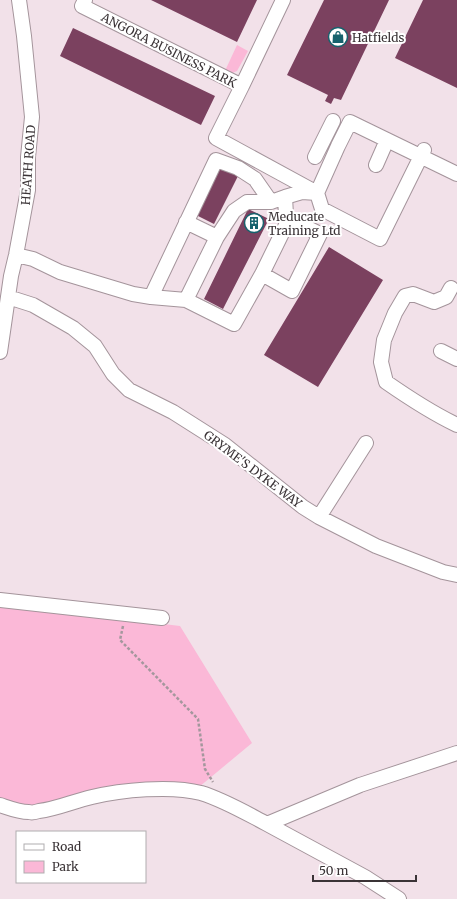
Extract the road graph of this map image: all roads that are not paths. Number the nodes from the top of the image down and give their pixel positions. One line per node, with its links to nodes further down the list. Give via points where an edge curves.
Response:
1 (19, 0): 18 (street, HEATH ROAD, via 32,117 28,190)
2 (85, 0): 4 (street, ANGORA BUSINESS PARK, via 82,6)
3 (283, 0): 4 (street, ANGORA BUSINESS PARK)
4 (242, 86): 13 (street, via 216,138)
5 (333, 121): 6 (street)
6 (324, 139): 8 (street); 10 (street)
7 (390, 139): 8 (street, via 350,122); 9 (street); 11 (street)
8 (338, 146): 13 (street)
9 (423, 153): 12 (street); 13 (street, via 380,239 322,209)
10 (315, 157)
11 (376, 165)
12 (454, 170)
13 (316, 193): 14 (street, via 302,192)
14 (278, 199): 15 (street); 16 (street, via 238,168 216,160); 17 (street, via 246,202 234,211)
15 (289, 219): 19 (street); 19 (street, via 320,234 292,291)
16 (186, 222): 17 (street); 22 (street)
17 (217, 237): 23 (street)
18 (16, 255): 21 (street, HEATH ROAD); 22 (street, via 33,258 60,272)
19 (262, 274): 23 (street, via 234,324)
20 (451, 288): 27 (street, via 446,297 434,302 413,294 405,296 384,340 381,362 386,382)
21 (8, 297): 25 (street, HEATH ROAD); 29 (street, GRYME'S DYKE WAY, via 33,305 73,328 96,346 113,374 130,390 173,412 225,445)
22 (151, 297): 23 (street)
23 (186, 300)
24 (441, 350): 26 (street)
25 (0, 352)
26 (457, 358)
27 (457, 425)
28 (366, 443): 29 (street)
29 (319, 517): 30 (street, GRYME'S DYKE WAY, via 376,546)
30 (457, 575)
31 (0, 600): 32 (street)
32 (162, 618)
33 (457, 754): 35 (street, via 360,785)
34 (0, 805): 35 (street, via 30,812 50,810 92,797 116,793 150,789 178,790 200,793 227,803)
35 (267, 824): 36 (street, via 365,877)
36 (399, 899)

